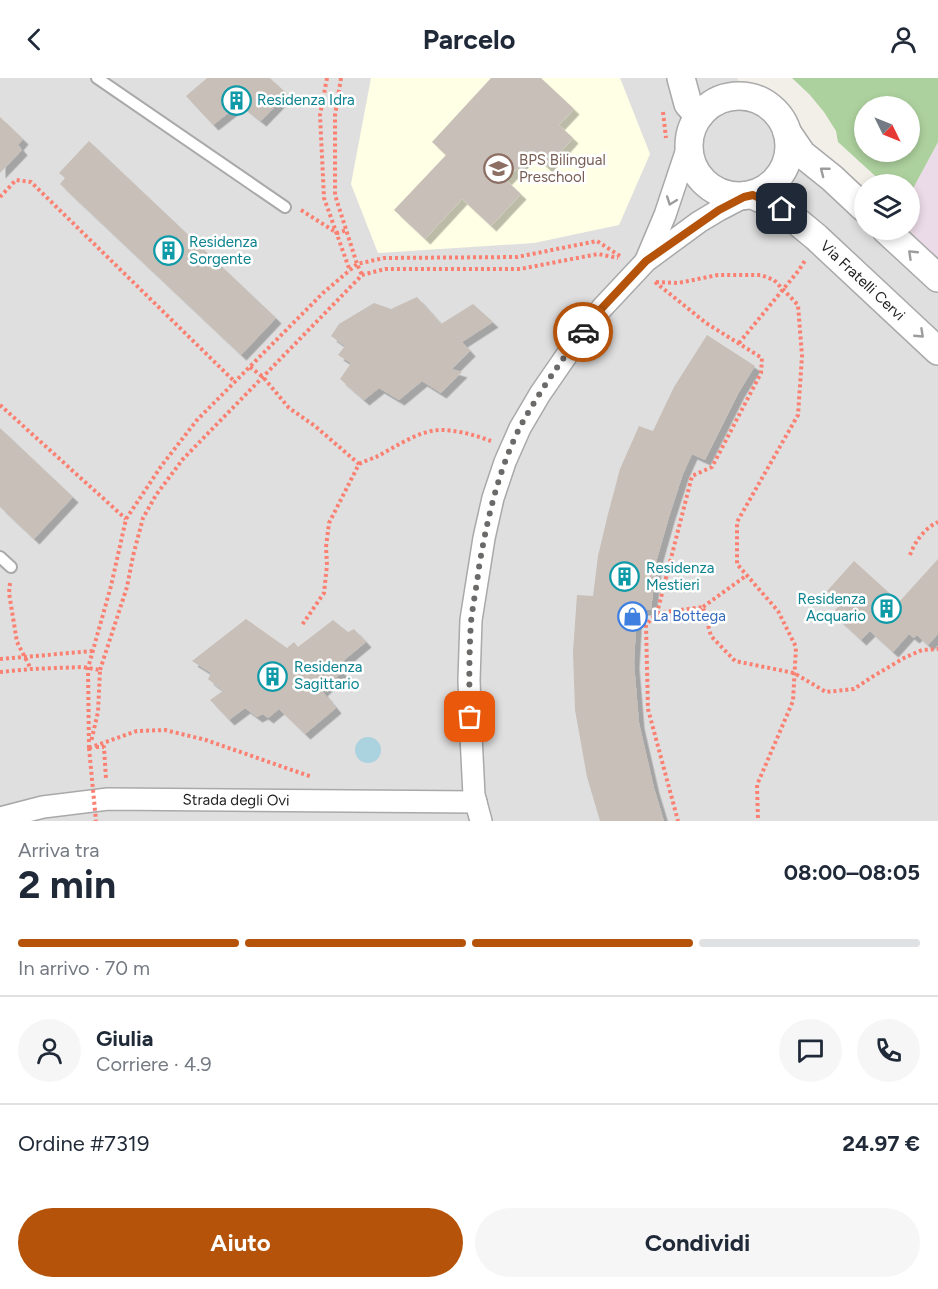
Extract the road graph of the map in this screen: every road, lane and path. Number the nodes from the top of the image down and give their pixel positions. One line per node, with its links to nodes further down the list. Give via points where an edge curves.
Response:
1 (97, 78): 12 (lane)
2 (327, 78): 14 (path, via 320,115 324,198)
3 (341, 78): 13 (path, via 335,115 335,195)
4 (681, 78): 6 (street, via 688,104)
5 (741, 87): 6 (street, via 735,96 706,108); 7 (street, via 776,112)
6 (699, 116): 8 (street)
7 (787, 132): 9 (street, via 790,148 779,178 767,189); 11 (street, one-way to 7, via 802,154)
8 (688, 146): 9 (street, via 692,166 704,184 723,195); 16 (street, one-way to 16, via 666,215)
9 (748, 196): 16 (street, via 699,222); 26 (street, Via Fratelli Cervi, one-way to 26, via 782,209)
10 (0, 197): 29 (path, via 16,180 31,182)
11 (854, 199)
12 (285, 207): 14 (path, via 306,212)
13 (347, 230): 14 (path); 17 (path)
14 (337, 233): 19 (path)
15 (897, 240): 22 (street, one-way to 15)
16 (646, 261): 54 (street, via 582,333 540,394 515,438 493,498 471,620 469,680 474,795)
17 (357, 264): 19 (path); 20 (path); 20 (path, via 384,258 517,257 597,241 625,259 598,254 520,269 385,269)
18 (799, 270): 24 (path)
19 (350, 271): 27 (path)
20 (362, 275): 28 (path)
21 (661, 276): 23 (path)
22 (938, 278)
23 (655, 282): 24 (path, via 760,275 774,280); 25 (path, via 706,323)
24 (783, 289): 25 (path); 38 (path, via 798,305 802,356 798,415 736,522 737,564)
25 (739, 343): 40 (path, via 762,358 761,373 712,466 692,476)
26 (938, 351)
27 (250, 367): 28 (path); 29 (path)
28 (263, 377): 32 (path, via 289,408); 48 (path, via 183,459 152,502)
29 (235, 382): 33 (path, via 197,420)
30 (0, 405): 33 (path)
31 (487, 440): 32 (path, via 440,430 424,433)
32 (359, 464): 41 (path, via 329,523 324,592)
33 (126, 519): 43 (path)
34 (938, 522): 35 (path, via 914,545)
35 (910, 555)
36 (0, 557): 37 (lane)
37 (11, 567): 44 (path, via 9,593 17,642)
38 (747, 575): 39 (path); 50 (path, via 778,611 796,647)
39 (703, 607): 40 (path); 50 (path, via 711,636 735,660)
40 (657, 613): 57 (path, via 646,625 648,709)
41 (302, 625)
42 (938, 649): 50 (path, via 922,650 904,658 854,689 826,692)
43 (93, 651): 44 (path); 47 (path)
44 (25, 656): 45 (path); 46 (path)
45 (0, 659)
46 (31, 669): 47 (path); 49 (path)
47 (88, 669): 48 (path); 51 (path)
48 (100, 670): 51 (path, via 98,712)
49 (0, 672)
50 (794, 673): 58 (path, via 793,701 757,785)
51 (89, 748): 52 (path, via 137,731 165,730); 53 (path, via 104,747); 56 (path, bridge)
52 (278, 765)
53 (108, 799): 54 (street, Strada degli Ovi); 55 (street, Strada degli Ovi, via 43,807)
54 (479, 812)
55 (0, 818)
56 (96, 821)
57 (678, 821)
58 (758, 821)

